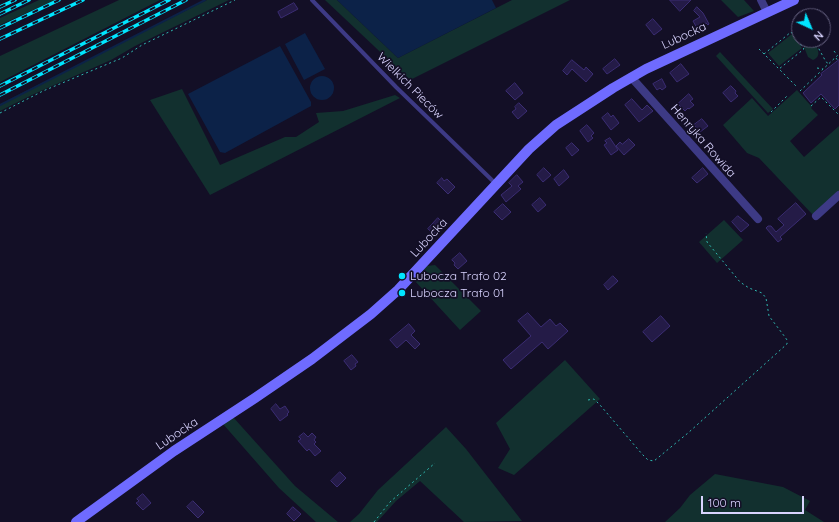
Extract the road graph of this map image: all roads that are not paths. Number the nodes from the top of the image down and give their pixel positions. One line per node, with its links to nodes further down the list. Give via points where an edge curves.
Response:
1 (312, 0): 6 (lane, Wielkich Pieców)
2 (761, 0): 4 (street)
3 (794, 0): 4 (street, Lubocka)
4 (767, 12): 5 (street, Lubocka)
5 (631, 77): 6 (street, Lubocka, via 547,132); 9 (street, Henryka Rowida)
6 (496, 185): 10 (street, Lubocka, via 398,290 371,314)
7 (839, 195): 8 (street)
8 (816, 216)
9 (758, 220)
10 (76, 522)

